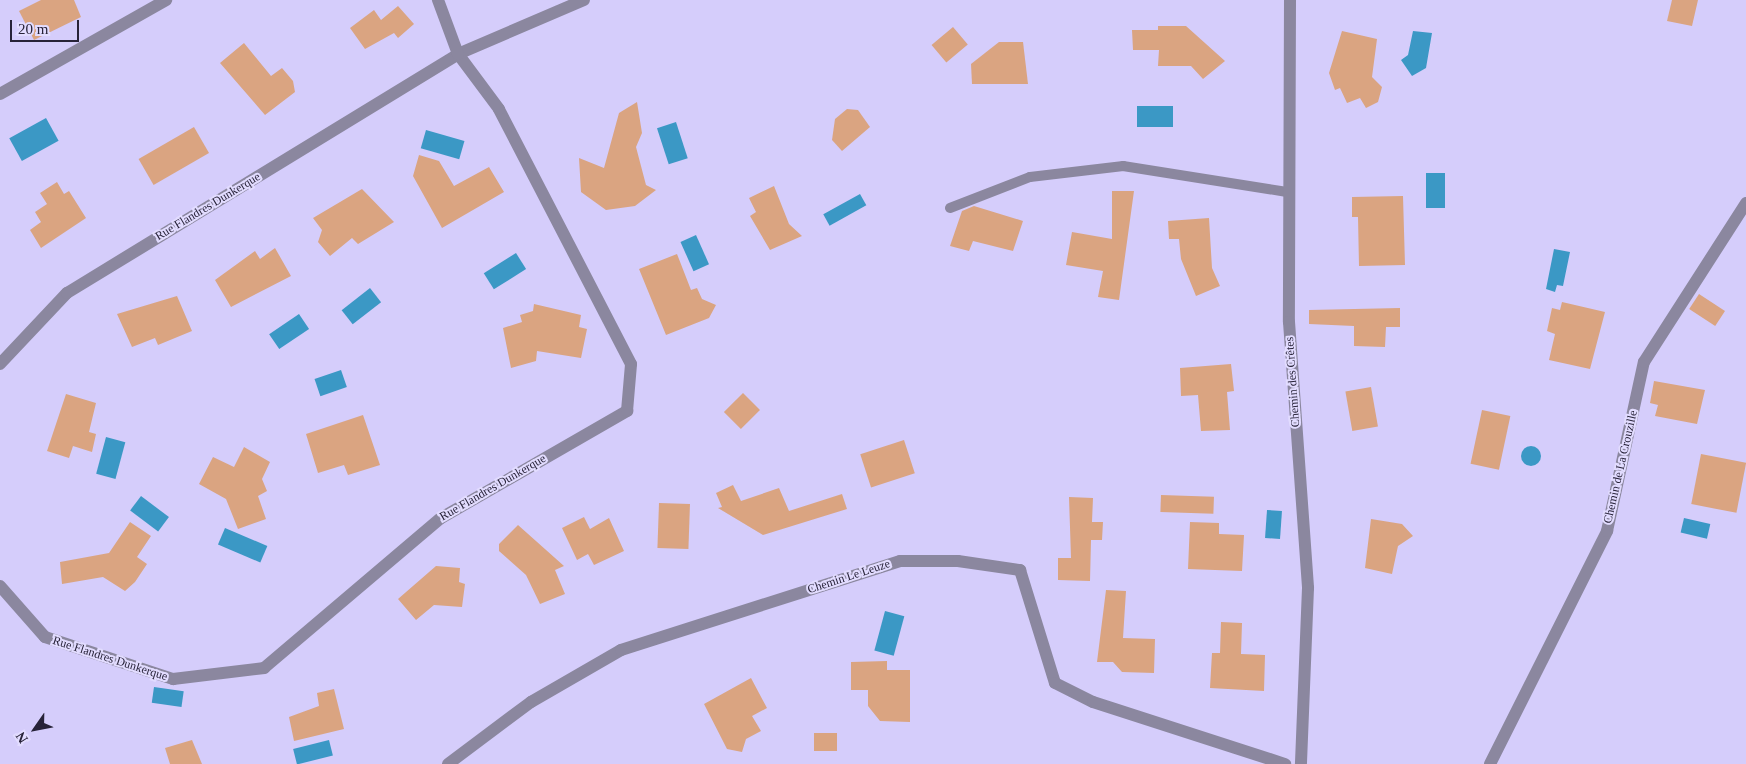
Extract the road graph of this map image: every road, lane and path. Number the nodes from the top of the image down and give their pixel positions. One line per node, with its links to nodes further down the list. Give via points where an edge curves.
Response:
1 (166, 0): 6 (street)
2 (438, 0): 5 (street, Rue Flandres Dunkerque)
3 (584, 0): 5 (street, Rue Flandres Dunkerque)
4 (1290, 0): 7 (street, Chemin des Crêtes)
5 (458, 54): 10 (street, Rue Flandres Dunkerque, via 66,293); 11 (street, Rue Flandres Dunkerque, via 499,109 631,364 627,411 440,518 264,668 173,680 45,637)
6 (0, 94)
7 (1287, 192): 9 (lane, via 1123,166 1030,177); 14 (street, Chemin des Crêtes, via 1289,322 1308,588)
8 (1746, 203): 15 (street, Chemin de La Crouzille, via 1644,362 1607,531)
9 (950, 208)
10 (0, 364)
11 (0, 586)
12 (448, 764): 13 (street, Chemin Le Leuze, via 531,702 621,650 900,561 958,562 1020,570 1055,683 1093,702)
13 (1285, 764)
14 (1301, 764)
15 (1490, 764)

